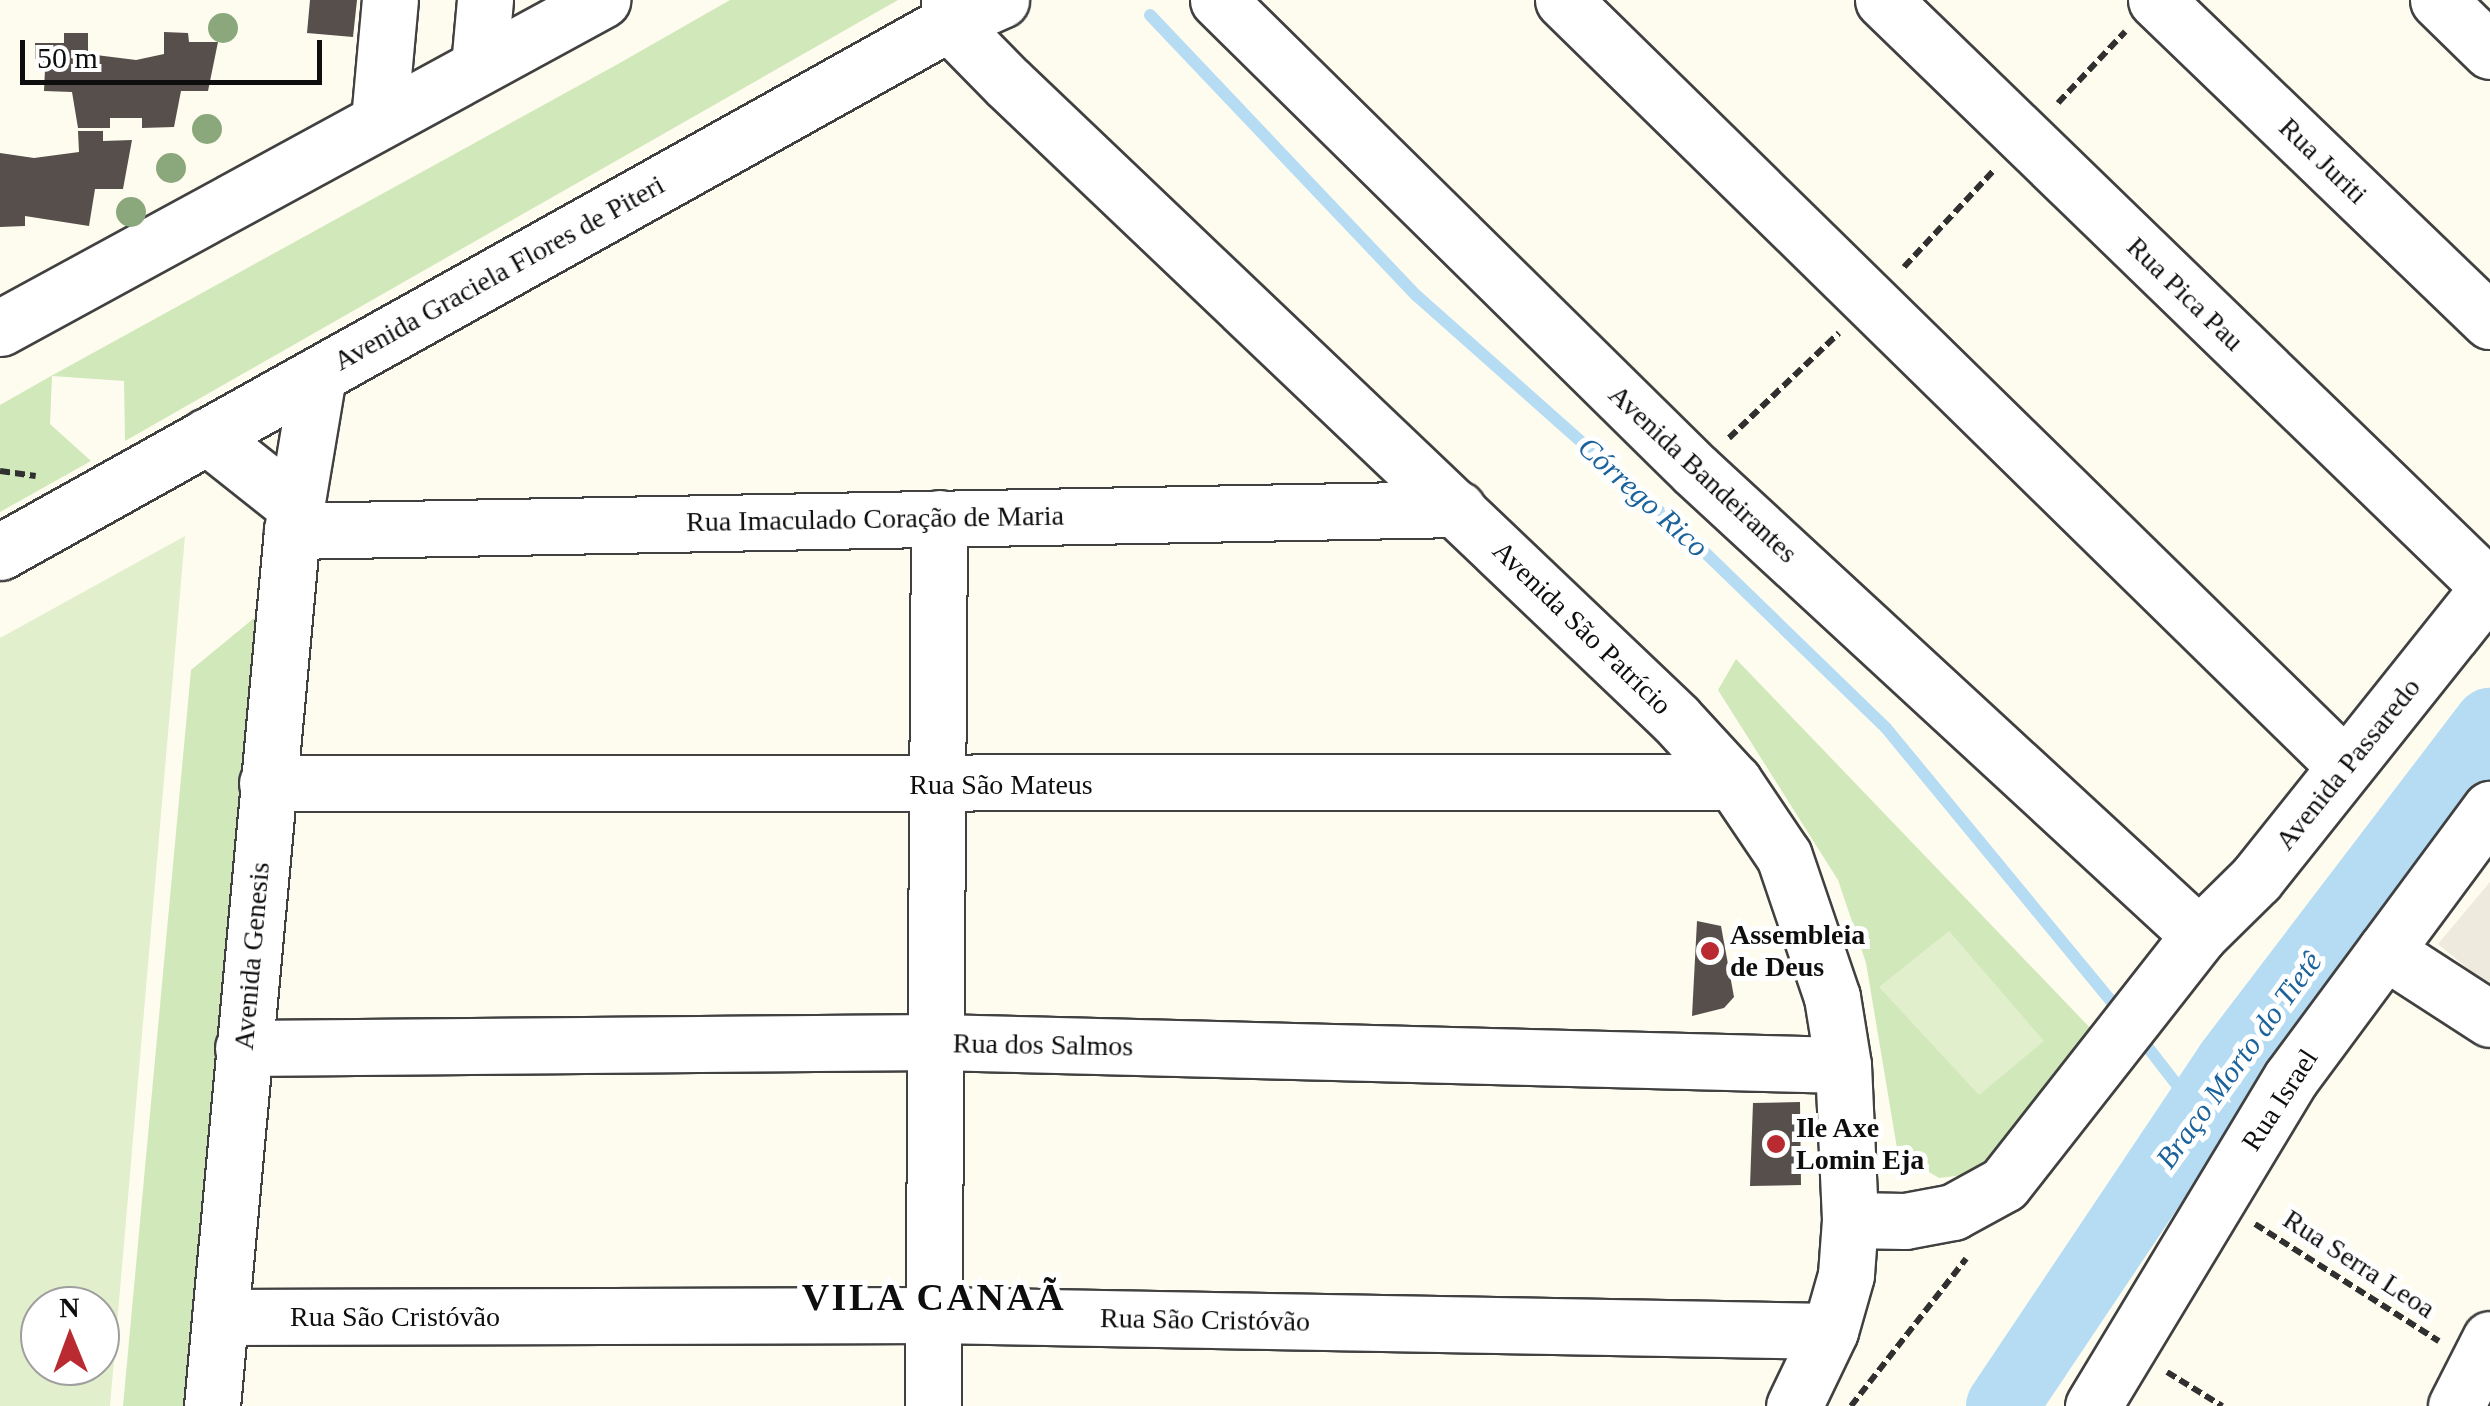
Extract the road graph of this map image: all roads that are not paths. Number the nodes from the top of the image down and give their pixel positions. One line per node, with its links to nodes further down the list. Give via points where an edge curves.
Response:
1 (390, 0): 13 (street)
2 (485, 0): 12 (street)
3 (1001, 0): 9 (street, Avenida Graciela Flores de Piteri)
4 (1218, 0): 28 (street, Avenida Bandeirantes, via 1695,470)
5 (1563, 0): 23 (street)
6 (1882, 0): 22 (street, Rua Pica Pau)
7 (2438, 0): 11 (street)
8 (590, 3): 12 (street)
9 (949, 11): 16 (street, Avenida Graciela Flores de Piteri); 18 (street, Avenida São Patrício)
10 (2143, 14): 14 (street, Rua Juriti)
11 (2490, 51)
12 (480, 66): 13 (street)
13 (379, 120): 15 (street)
14 (2490, 322)
15 (0, 328)
16 (318, 374): 17 (street, Avenida Graciela Flores de Piteri); 19 (street, Avenida Genesis)
17 (207, 436): 19 (street); 21 (street, Avenida Graciela Flores de Piteri)
18 (1458, 509): 20 (street, Rua Imaculado Coração de Maria); 24 (street, Avenida São Patrício)
19 (294, 518): 20 (street, Rua Imaculado Coração de Maria); 25 (street, Avenida Genesis)
20 (939, 518): 26 (street)
21 (0, 552)
22 (2490, 587): 23 (street, Avenida Passaredo)
23 (2345, 766): 28 (street, Avenida Passaredo, via 2256,879)
24 (1734, 782): 26 (street, Rua São Mateus); 33 (street, Avenida São Patrício, via 1784,856 1832,997)
25 (267, 784): 26 (street, Rua São Mateus); 32 (street, Avenida Genesis)
26 (938, 786): 31 (street)
27 (2490, 809): 29 (street, Rua Israel)
28 (2199, 934): 34 (street, Avenida Passaredo, via 2004,1184 1953,1212 1906,1221)
29 (2385, 952): 30 (street); 41 (street, Rua Israel, via 2291,1078)
30 (2490, 1019)
31 (937, 1042): 32 (street, Rua dos Salmos); 33 (street, Rua dos Salmos); 35 (street)
32 (243, 1048): 36 (street, Avenida Genesis)
33 (1844, 1065): 34 (street, Avenida São Patrício)
34 (1850, 1220): 37 (street, Avenida São Patrício, via 1846,1275)
35 (934, 1315): 36 (street, Rua São Cristóvão); 37 (street, Rua São Cristóvão); 39 (street)
36 (220, 1318): 38 (street, Avenida Genesis)
37 (1830, 1331): 40 (street, Avenida São Patrício)
38 (212, 1406)
39 (934, 1406)
40 (1794, 1406)
41 (2093, 1406)

